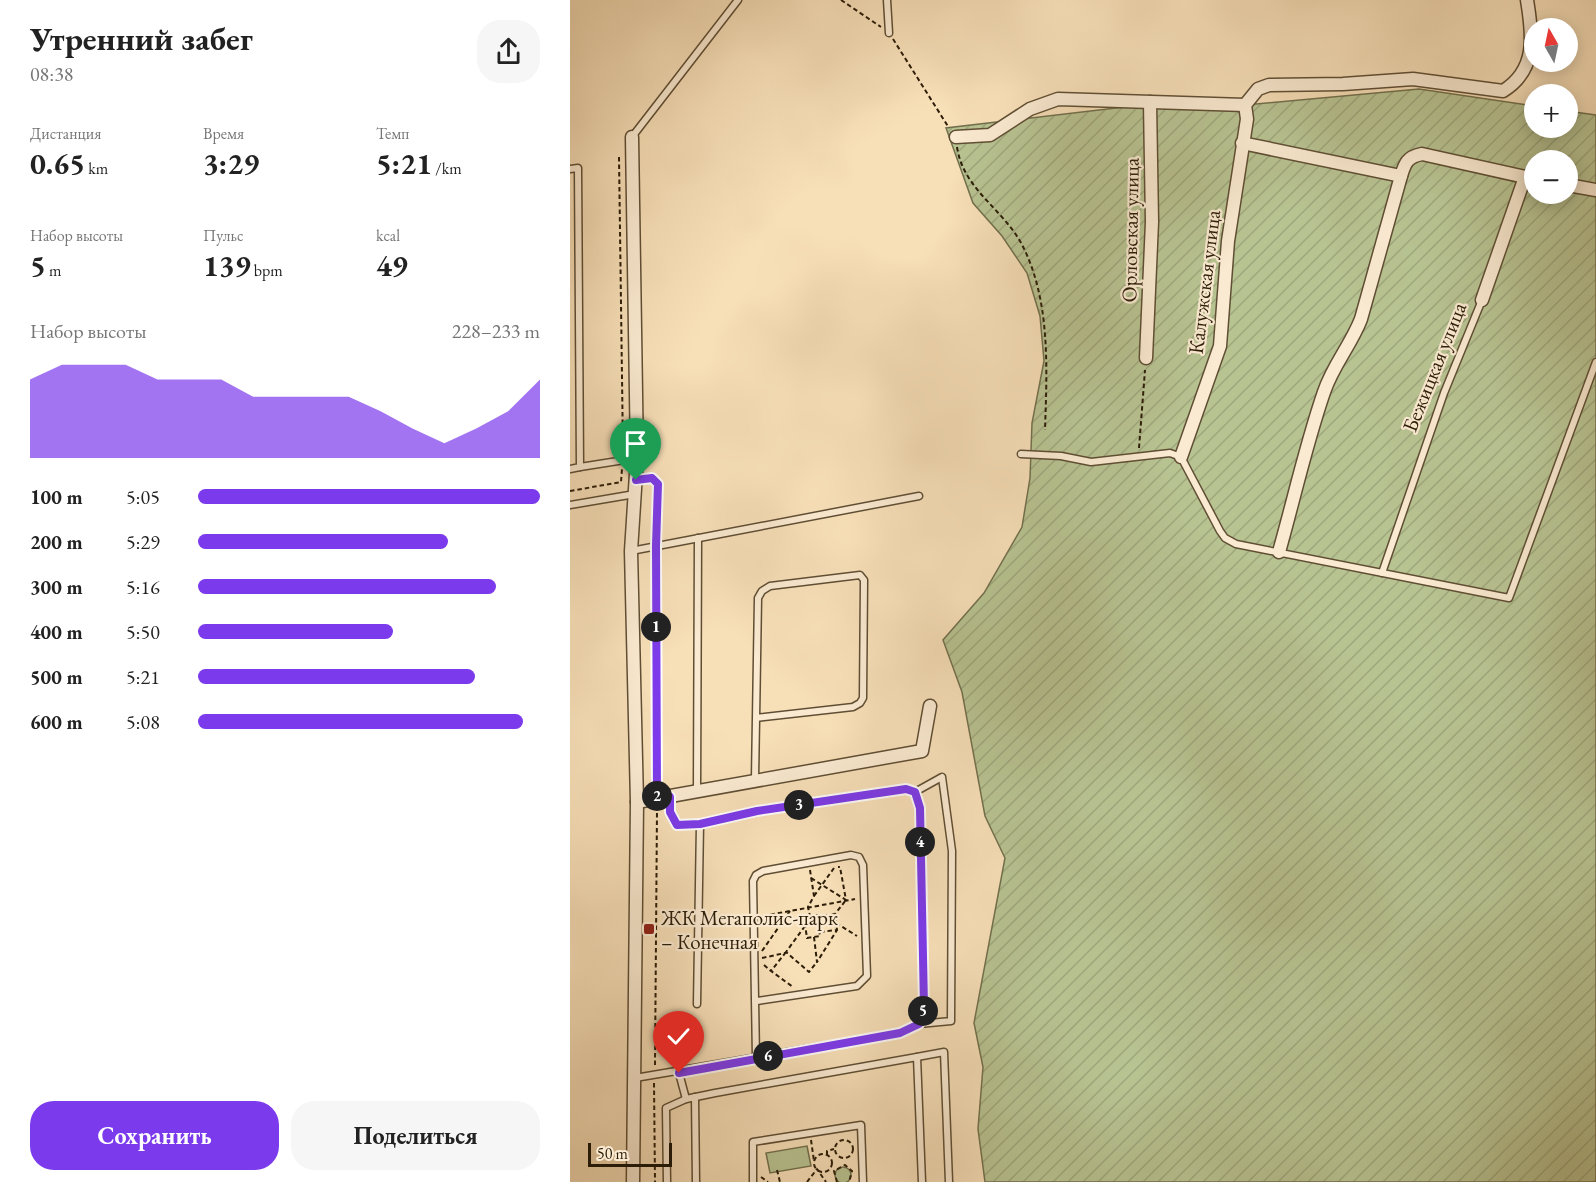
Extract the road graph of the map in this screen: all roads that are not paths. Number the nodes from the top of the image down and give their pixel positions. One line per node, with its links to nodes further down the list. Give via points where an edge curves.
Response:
1 (738, 0): 7 (lane)
2 (887, 0): 4 (lane)
3 (1527, 0): 6 (street, via 1530,59 1518,80 1503,91 1413,79 1269,85 1258,89)
4 (889, 33)
5 (1150, 102): 6 (street); 8 (street, via 1058,99 1030,109 990,135); 17 (street, Орловская улица, via 1152,222)
6 (1245, 105): 9 (street, Калужская улица)
7 (632, 137): 23 (street)
8 (956, 137)
9 (1242, 142): 11 (street); 22 (street, Калужская улица, via 1228,241 1220,346)
10 (570, 169): 20 (lane, via 578,168)
11 (1401, 176): 12 (street, via 1405,162 1422,154); 31 (street, via 1361,319 1324,392)
12 (1524, 177)
13 (1578, 187): 14 (street)
14 (1596, 190)
15 (1524, 191): 16 (street, Бежицкая улица)
16 (1482, 300): 32 (lane, Бежицкая улица, via 1443,393)
17 (1146, 358)
18 (1596, 362): 32 (lane, via 1509,598)
19 (570, 426): 20 (lane)
20 (580, 426): 24 (lane)
21 (1021, 454): 22 (lane, via 1091,462 1170,453)
22 (1181, 457): 31 (lane, via 1225,538 1236,544)
23 (637, 458): 24 (lane); 26 (street)
24 (580, 467): 25 (lane)
25 (570, 469)
26 (636, 494): 28 (lane); 30 (street)
27 (920, 496): 29 (lane)
28 (570, 505)
29 (698, 538): 30 (lane); 36 (lane)
30 (632, 551): 39 (street)
31 (1279, 552): 32 (lane)
32 (1382, 573)
33 (930, 706): 35 (street, via 922,751)
34 (756, 717): 34 (lane, via 758,598 762,591 770,586 860,575 864,580 860,703 853,707); 35 (lane)
35 (755, 779): 36 (street)
36 (697, 792): 38 (street)
37 (915, 792): 40 (lane, via 906,789 757,811); 43 (lane, via 920,808 924,995); 43 (lane, via 942,777 952,851 951,1021)
38 (664, 798): 39 (street); 40 (lane, via 677,825)
39 (637, 802): 47 (street)
40 (700, 824): 42 (lane)
41 (757, 1001): 41 (lane, via 753,881 756,875 851,855 859,858 863,866 867,976 864,981 857,986); 45 (lane)
42 (697, 1004)
43 (919, 1024): 45 (lane, via 900,1033)
44 (917, 1057): 48 (lane); 55 (lane); 56 (lane, via 944,1052)
45 (756, 1058): 46 (lane)
46 (679, 1073): 47 (lane); 49 (lane)
47 (635, 1078): 50 (street)
48 (695, 1097): 49 (lane); 52 (lane)
49 (686, 1100): 51 (lane, via 666,1108)
50 (633, 1182)
51 (667, 1182)
52 (696, 1182)
53 (753, 1182): 54 (lane, via 753,1142 861,1125)
54 (863, 1182)
55 (921, 1182)
56 (949, 1182)

